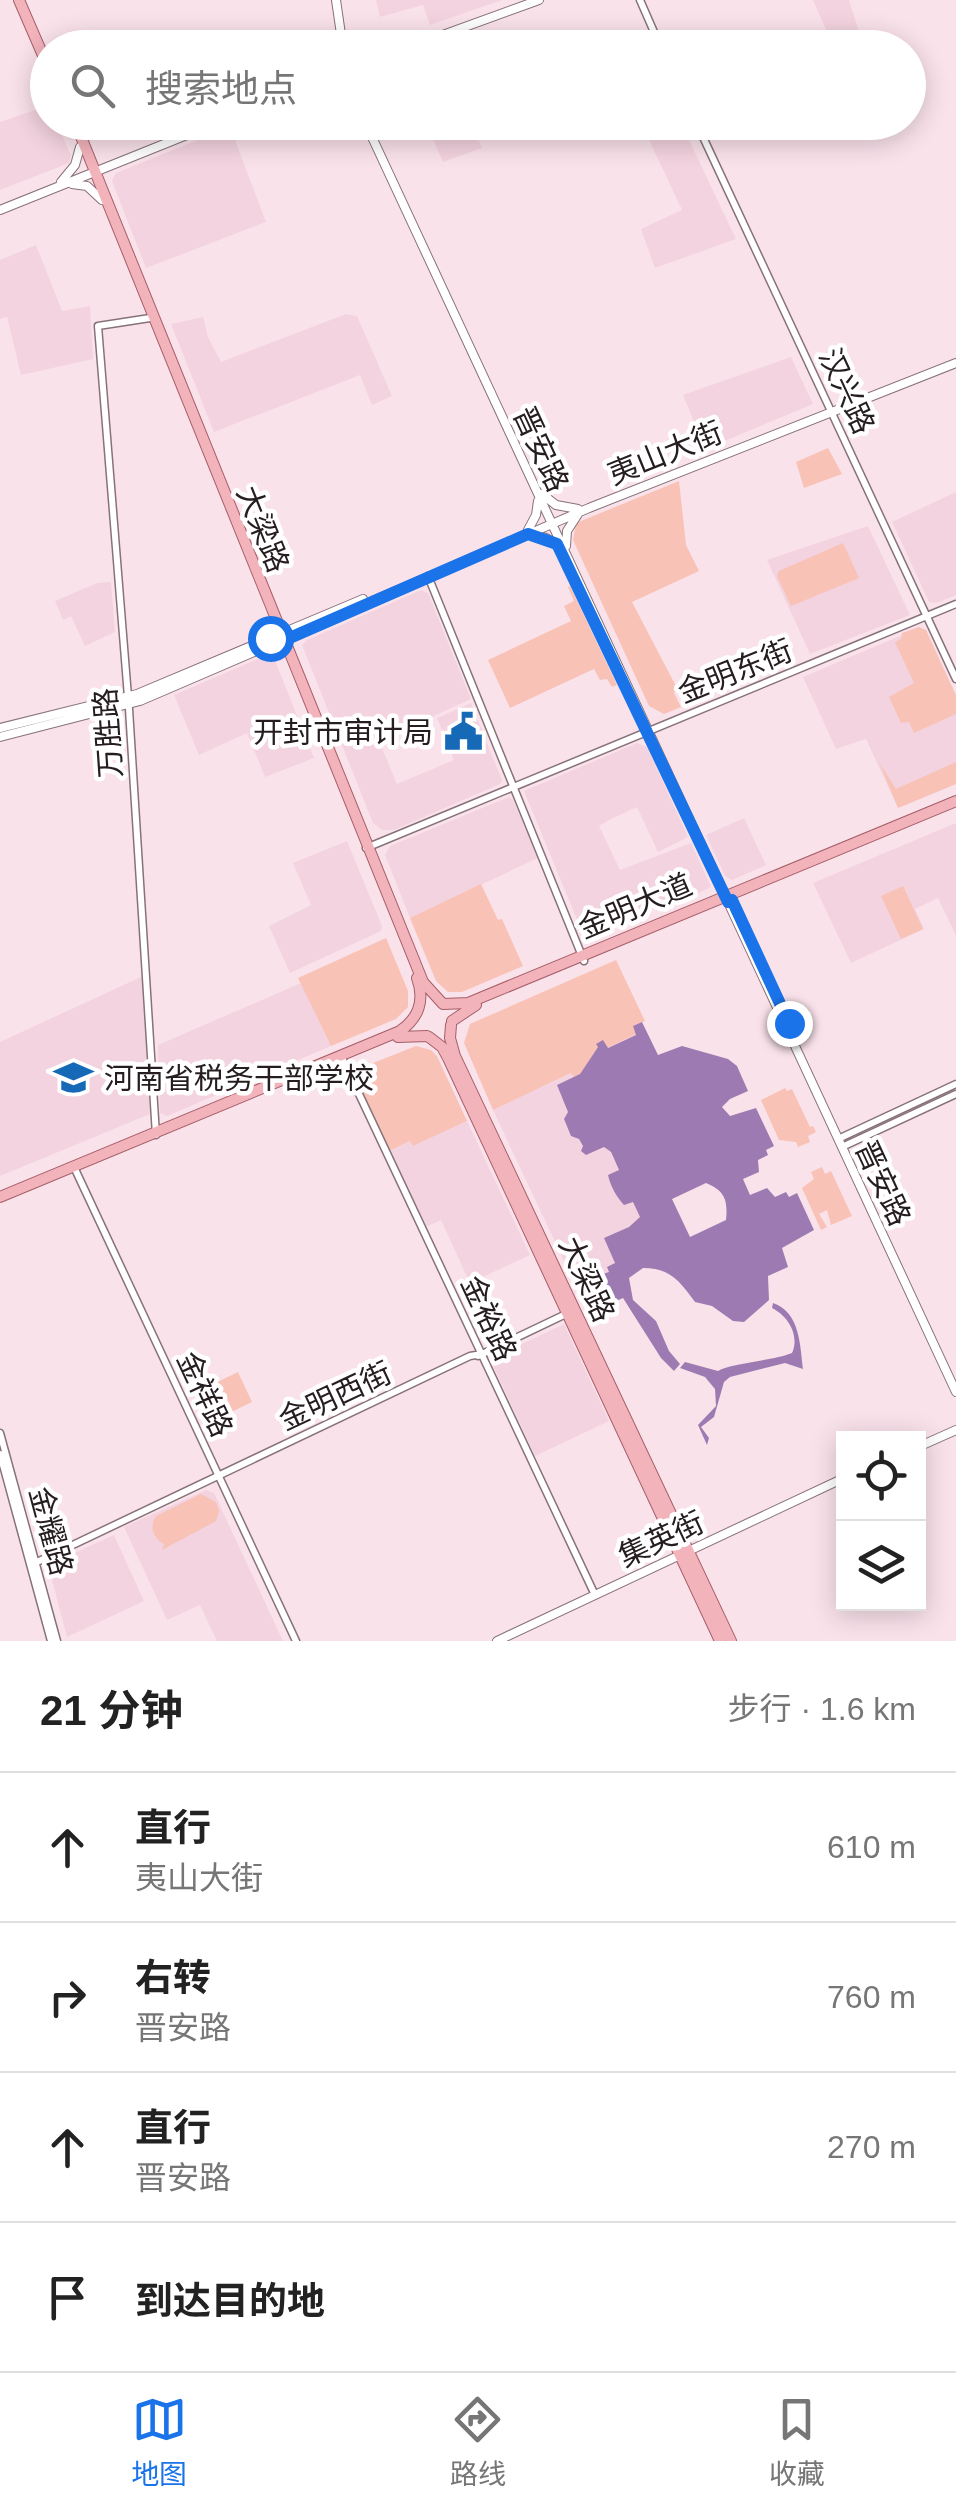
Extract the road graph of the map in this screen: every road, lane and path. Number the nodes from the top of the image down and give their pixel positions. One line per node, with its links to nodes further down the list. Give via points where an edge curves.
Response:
1 (21, 0): 6 (main road); 7 (main road)
2 (333, 0): 8 (main road)
3 (539, 0): 9 (main road)
4 (550, 0): 10 (main road)
5 (642, 0): 11 (street)
6 (33, 30)
7 (35, 30)
8 (339, 30)
9 (456, 30)
10 (469, 30)
11 (655, 30)
12 (78, 140): 18 (main road, 大梁路)
13 (80, 140): 19 (main road, 大梁路)
14 (166, 140): 19 (main road)
15 (173, 140): 19 (main road)
16 (376, 140): 26 (main road, 晋安路)
17 (706, 140): 25 (street, 汉兴路)
18 (80, 146): 19 (main road, 大梁路); 20 (main road)
19 (93, 171): 20 (main road); 21 (main road, 大梁路); 34 (main road, 大梁路)
20 (62, 183): 21 (main road, via 84,185); 22 (main road)
21 (102, 200): 23 (main road, 大梁路)
22 (0, 208)
23 (150, 318): 34 (main road, 大梁路); 36 (street, 万胜路, via 98,326)
24 (956, 361): 25 (main road, 夷山大街)
25 (831, 408): 27 (main road, 夷山大街); 33 (street, 汉兴路)
26 (540, 495): 27 (main road); 28 (main road, 晋安路); 29 (main road)
27 (578, 511): 28 (main road, 夷山大街); 30 (main road)
28 (552, 522): 29 (main road, 夷山大街); 30 (main road, 晋安路)
29 (528, 532): 30 (main road); 31 (main road, 夷山大街); 34 (main road, 夷山大街)
30 (564, 547): 38 (main road, 晋安路)
31 (428, 576): 34 (main road, 夷山大街); 40 (street)
32 (956, 604): 33 (street, 金明东街)
33 (928, 616): 35 (street, 汉兴路); 38 (street, 金明东街)
34 (282, 637): 36 (main road, 夷山大街); 42 (main road, 大梁路)
35 (956, 676)
36 (129, 701): 37 (main road, 夷山大街); 39 (main road, 夷山大街); 52 (street, 万胜路)
37 (0, 728)
38 (650, 730): 40 (street, 金明东街); 43 (main road, 晋安路)
39 (0, 736)
40 (514, 786): 42 (street, 金明东街); 44 (street)
41 (956, 804): 43 (main road, 金明大道)
42 (367, 848): 45 (main road, 大梁路, via 423,982); 46 (main road, 大梁路, via 419,984)
43 (729, 898): 44 (main road, 金明大道); 53 (main road, 晋安路)
44 (583, 958): 45 (main road, 金明大道, via 468,1003); 47 (main road, 金明大道, via 470,1008)
45 (443, 1004): 46 (main road, via 427,1003); 47 (main road)
46 (418, 1012): 48 (main road, via 417,1024); 52 (main road, via 400,1031)
47 (451, 1023): 48 (main road, via 442,1036); 66 (main road, 大梁路, via 454,1056)
48 (428, 1036): 49 (main road, via 402,1036); 56 (main road, 大梁路, via 445,1052)
49 (343, 1060): 52 (main road); 57 (street, 金裕路)
50 (956, 1084): 53 (street)
51 (956, 1094): 53 (street)
52 (156, 1134): 54 (main road)
53 (842, 1142): 58 (main road, 晋安路); 59 (main road, 晋安路)
54 (73, 1170): 55 (main road); 64 (street, 金祥路)
55 (0, 1200)
56 (568, 1314): 57 (street, 金明西街); 66 (main road, 大梁路)
57 (482, 1354): 64 (street, 金明西街); 68 (street, 金裕路)
58 (956, 1380)
59 (956, 1392)
60 (956, 1428): 62 (main road)
61 (0, 1434): 67 (street, 金耀路)
62 (926, 1441)
63 (0, 1454): 69 (street, 金耀路)
64 (216, 1479): 67 (street, 金明西街); 70 (street, 金祥路)
65 (836, 1484): 66 (main road, 集英街)
66 (685, 1555): 68 (main road, 集英街); 72 (main road, 集英街); 73 (main road); 74 (main road)
67 (37, 1562): 69 (street, 金耀路)
68 (595, 1595): 71 (main road, 集英街)
69 (54, 1641)
70 (294, 1641)
71 (497, 1641)
72 (505, 1641)
73 (720, 1641)
74 (731, 1641)

